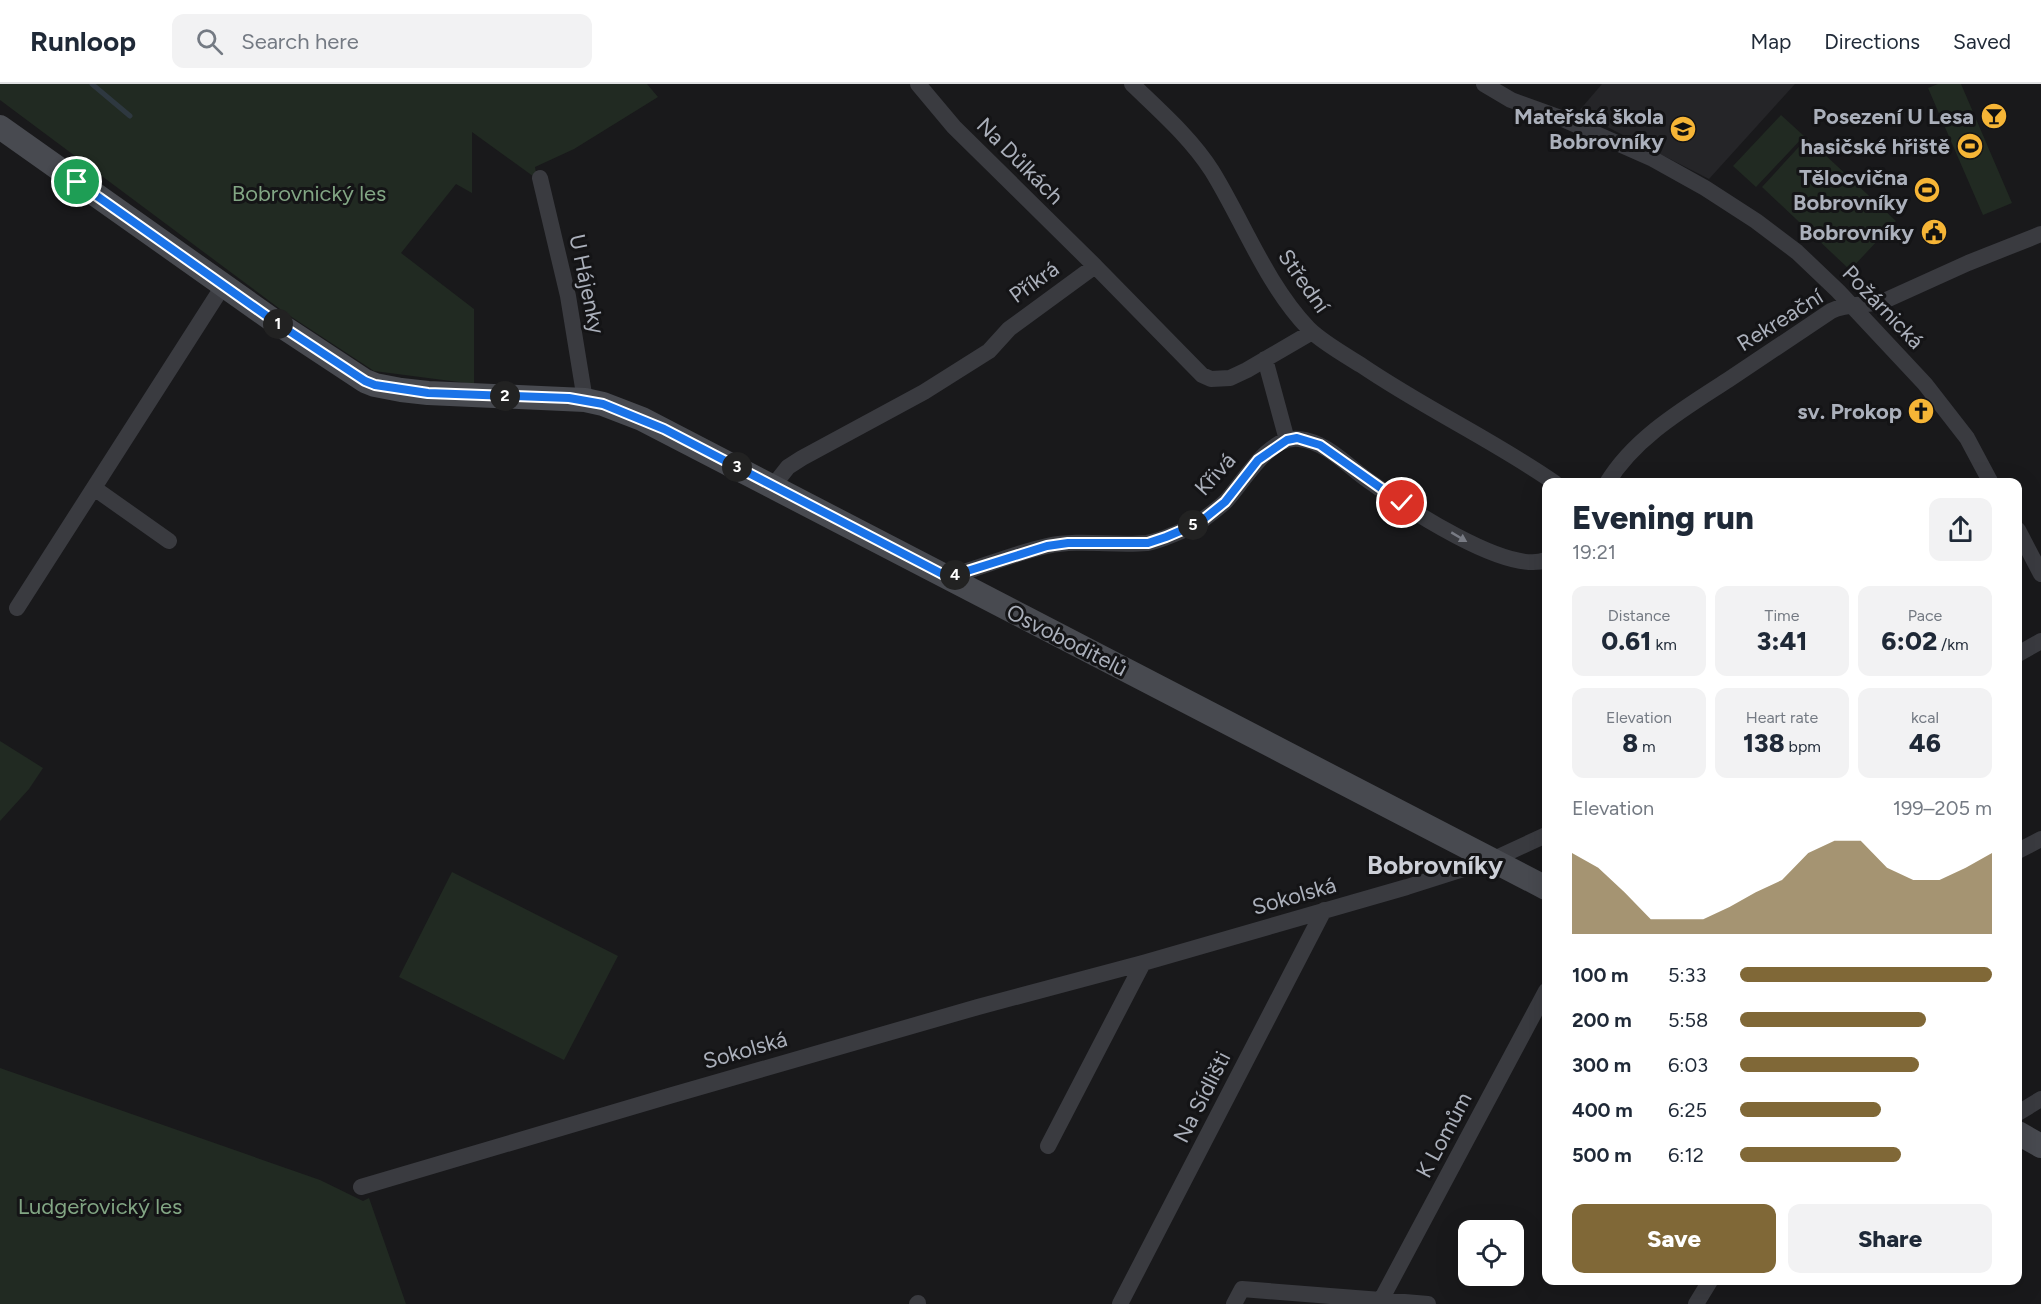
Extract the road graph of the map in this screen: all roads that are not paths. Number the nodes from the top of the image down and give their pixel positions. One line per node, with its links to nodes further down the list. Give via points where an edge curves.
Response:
1 (918, 84): 7 (street, Na Důlkách, via 954,127)
2 (1132, 84): 10 (street, Střední, via 1180,131 1210,169 1274,283)
3 (1484, 84): 9 (street, Požárnická, via 1511,100 1653,159 1705,188 1797,252)
4 (0, 127): 8 (street, Osvoboditelů)
5 (540, 178): 12 (street, U Hájenky, via 568,296)
6 (2041, 234): 9 (street, Rekreační, via 1884,301)
7 (1095, 266): 11 (street, Příkrá, via 1203,375 1211,379 1230,378); 17 (street, Příkrá, via 1009,329 989,351 924,392 802,458 788,467)
8 (223, 286): 12 (street, Osvoboditelů, via 346,370 375,385 428,393); 18 (street)
9 (1852, 307): 15 (street, Rekreační, via 1831,311 1669,419); 16 (street, Požárnická, via 1938,399 1967,438)
10 (1312, 332): 11 (street, Příkrá); 14 (street, Střední, via 1415,400)
11 (1265, 359): 13 (street)
12 (585, 400): 17 (street, Osvoboditelů, via 642,419)
13 (1287, 440): 21 (street, one-way to 21, via 1297,438 1320,445 1378,488 1475,546 1507,558); 23 (street, Křivá, via 1258,460 1225,502 1199,523 1166,537 1148,543 1047,546)
14 (1548, 478)
15 (1610, 478)
16 (1988, 478)
17 (773, 486): 23 (street, Osvoboditelů)
18 (94, 488): 20 (street); 24 (street)
19 (2022, 538): 22 (street)
20 (170, 542)
21 (1542, 561)
22 (2041, 574)
23 (948, 577): 30 (street, Osvoboditelů)
24 (16, 608)
25 (2041, 641): 26 (street)
26 (2022, 652)
27 (1542, 837): 30 (street, Sokolská)
28 (2041, 839): 29 (street)
29 (2022, 849)
30 (1492, 860): 31 (street, Osvoboditelů); 32 (street, Sokolská)
31 (1542, 886)
32 (1324, 910): 33 (street, Sokolská); 43 (street, Na Sídlišti)
33 (1143, 963): 38 (street); 40 (street, Sokolská, via 978,1007)
34 (1542, 998): 42 (street, K Lomům)
35 (2041, 1099): 36 (street)
36 (2022, 1111)
37 (2022, 1135): 39 (street)
38 (1048, 1146)
39 (2041, 1146)
40 (361, 1187)
41 (1708, 1285): 46 (street)
42 (1381, 1300): 44 (street, via 1242,1289); 45 (street)
43 (1120, 1304)
44 (1234, 1304)
45 (1428, 1304)
46 (1696, 1304)

